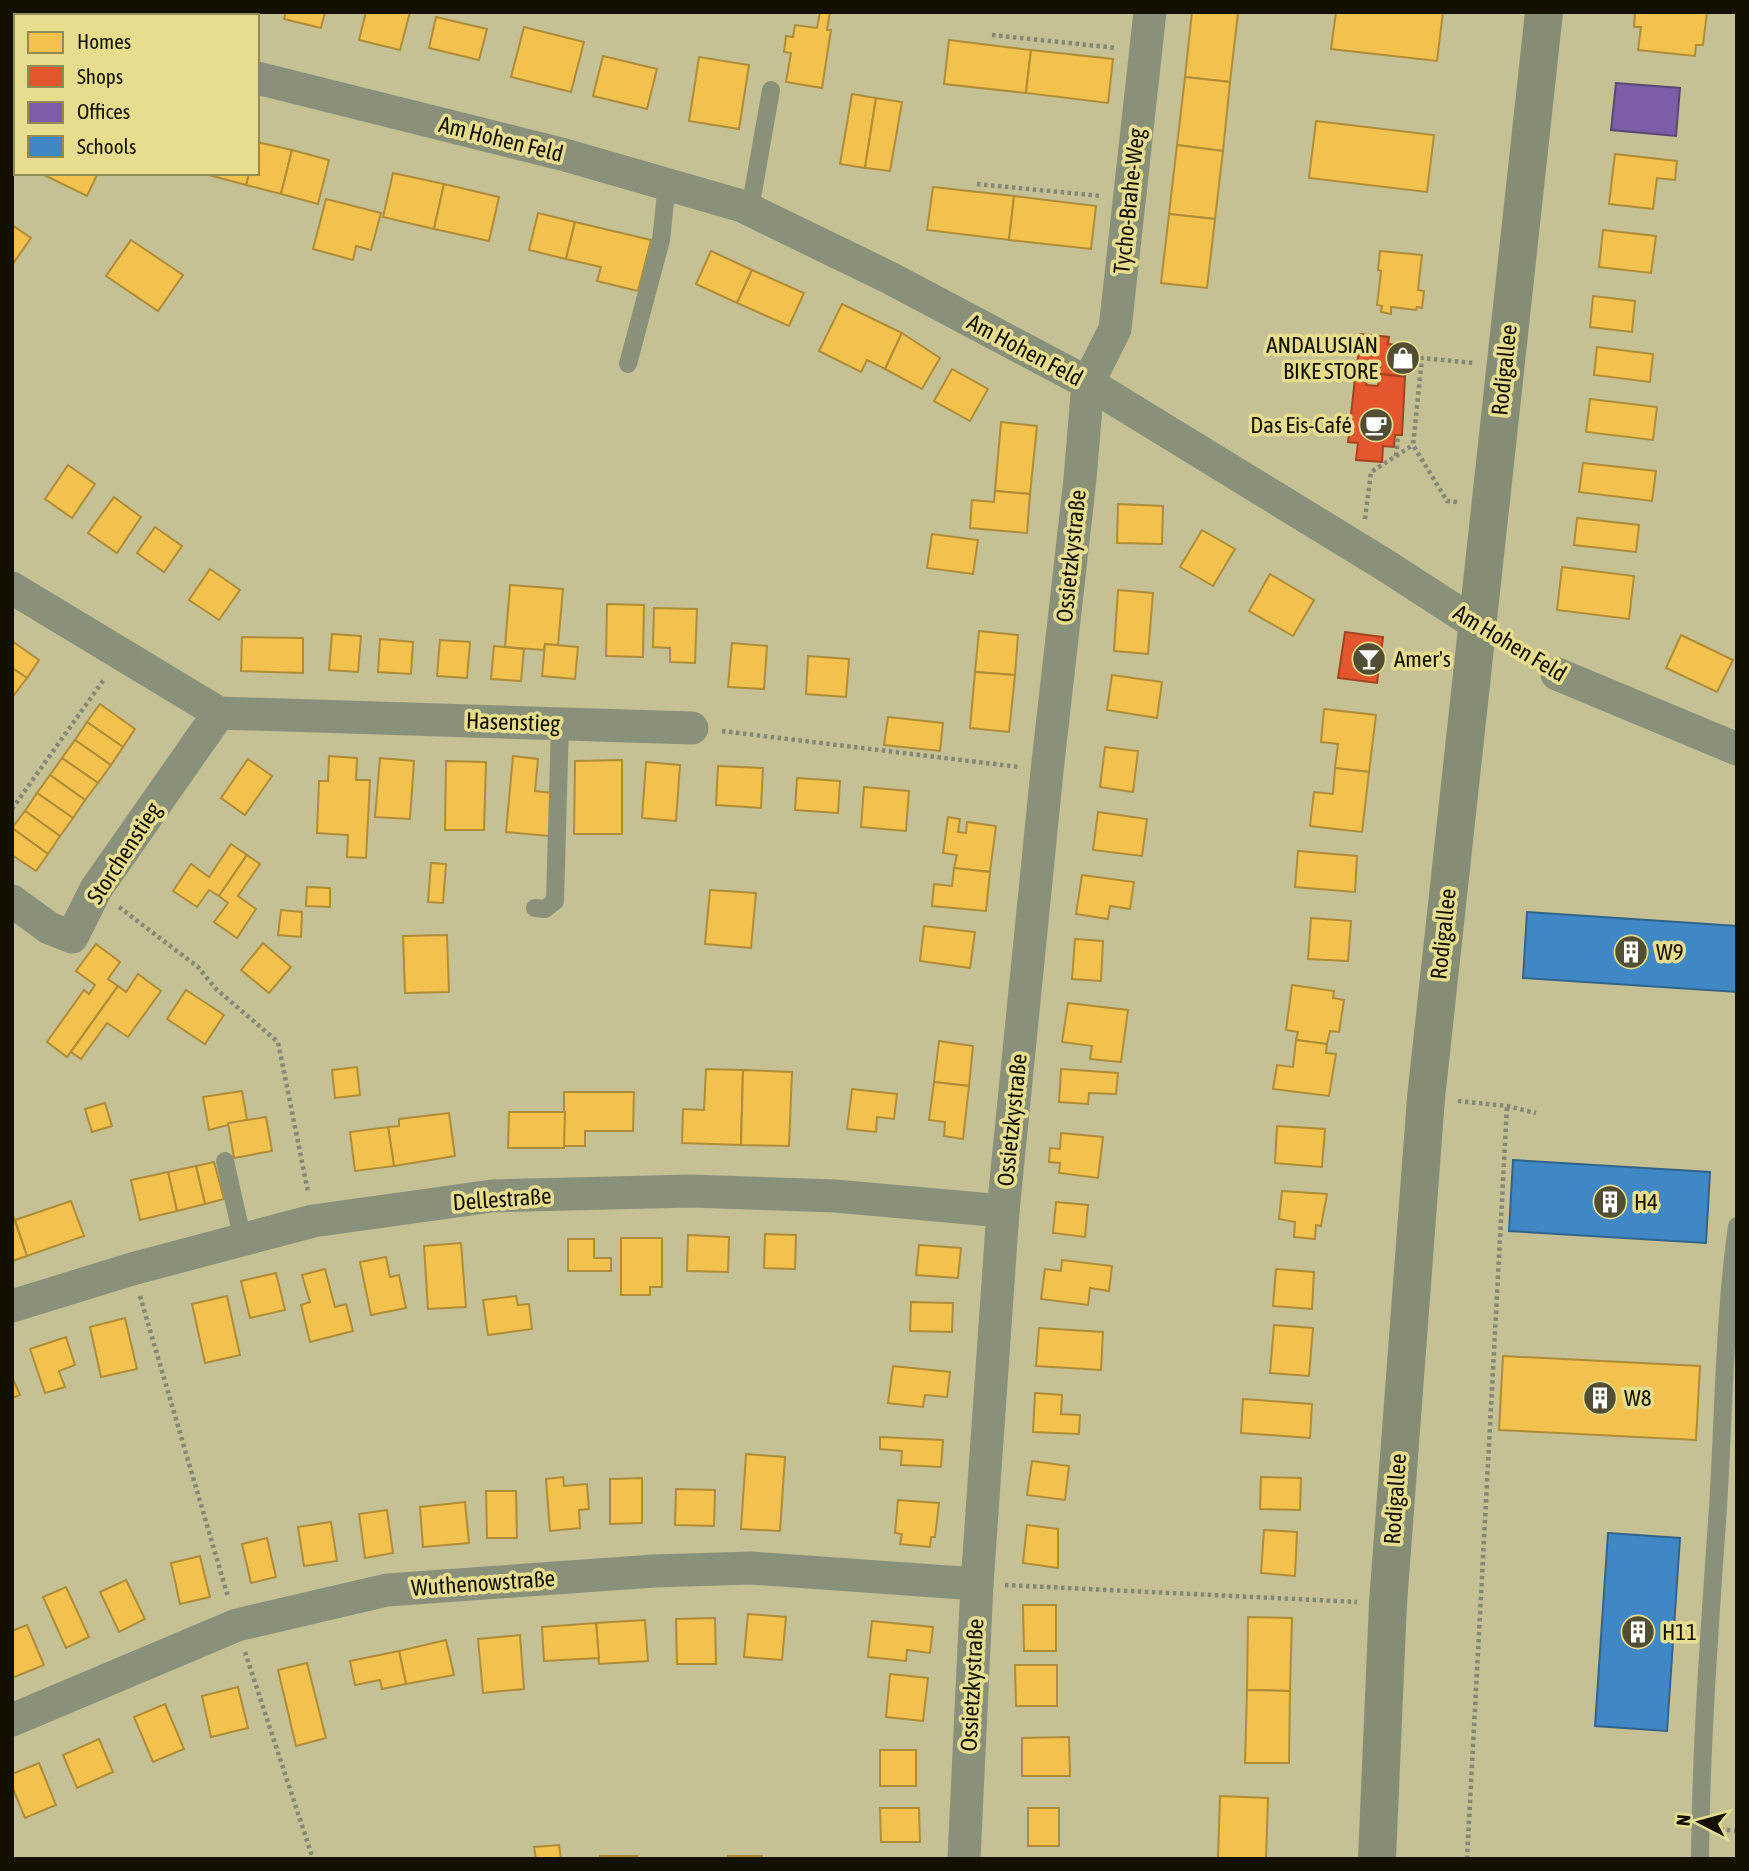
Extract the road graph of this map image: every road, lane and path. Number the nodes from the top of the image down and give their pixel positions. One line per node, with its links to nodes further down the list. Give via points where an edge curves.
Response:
1 (1150, 12): 4 (street, Tycho-Brahe-Weg)
2 (1544, 12): 12 (main road, Rodigallee)
3 (992, 34): 4 (path)
4 (1146, 51): 9 (street, Tycho-Brahe-Weg)
5 (259, 78): 7 (street, Am Hohen Feld)
6 (771, 90): 10 (lane)
7 (667, 184): 10 (street, Am Hohen Feld); 11 (lane, via 661,240)
8 (976, 184): 9 (path)
9 (1129, 199): 13 (street, Tycho-Brahe-Weg, via 1115,329)
10 (750, 209): 13 (street, Am Hohen Feld)
11 (628, 364)
12 (1505, 366): 15 (path, via 1422,358); 17 (main road, Rodigallee)
13 (1088, 383): 18 (street, Am Hohen Feld); 27 (street, Ossietzkystraße)
14 (1398, 435): 16 (path)
15 (1413, 445): 16 (path); 17 (path, via 1447,501)
16 (1396, 457): 18 (path, via 1371,472)
17 (1489, 505): 20 (main road, Rodigallee)
18 (1362, 550): 20 (street, Am Hohen Feld)
19 (12, 587): 21 (street, Hasenstieg)
20 (1476, 624): 22 (path, Am Hohen Feld); 32 (main road, Rodigallee)
21 (122, 654): 23 (street, Hasenstieg); 28 (path)
22 (1557, 674): 26 (street, Am Hohen Feld)
23 (219, 713): 24 (street, Hasenstieg); 29 (street, Storchenstieg)
24 (560, 723): 25 (street, Hasenstieg); 31 (lane, via 555,901 545,909)
25 (692, 728): 27 (path)
26 (1737, 749)
27 (1047, 771): 36 (street, Ossietzkystraße)
28 (12, 808)
29 (96, 889): 30 (street, Storchenstieg, via 72,937 49,928); 37 (path, via 198,967 216,989 278,1042)
30 (12, 901)
31 (535, 908)
32 (1426, 1098): 33 (path); 43 (main road, Rodigallee)
33 (1507, 1105): 34 (path); 49 (path)
34 (1536, 1112)
35 (225, 1161): 39 (lane)
36 (1003, 1211): 37 (street, Dellestraße, via 835,1196 691,1191 492,1196); 42 (street, Ossietzkystraße)
37 (313, 1222): 39 (street, Dellestraße)
38 (1737, 1226): 50 (lane, via 1725,1347 1726,1506 1707,1651)
39 (243, 1241): 40 (street, Dellestraße)
40 (132, 1269): 41 (street, Dellestraße); 44 (path)
41 (12, 1306)
42 (976, 1584): 43 (path); 44 (street, Wuthenowstraße, via 751,1568 654,1571 387,1590); 47 (street, Ossietzkystraße)
43 (1388, 1603): 48 (main road, Rodigallee)
44 (237, 1625): 45 (street, Wuthenowstraße); 46 (path)
45 (12, 1720)
46 (313, 1859)
47 (964, 1859)
48 (1377, 1859)
49 (1467, 1859)
50 (1700, 1859)

